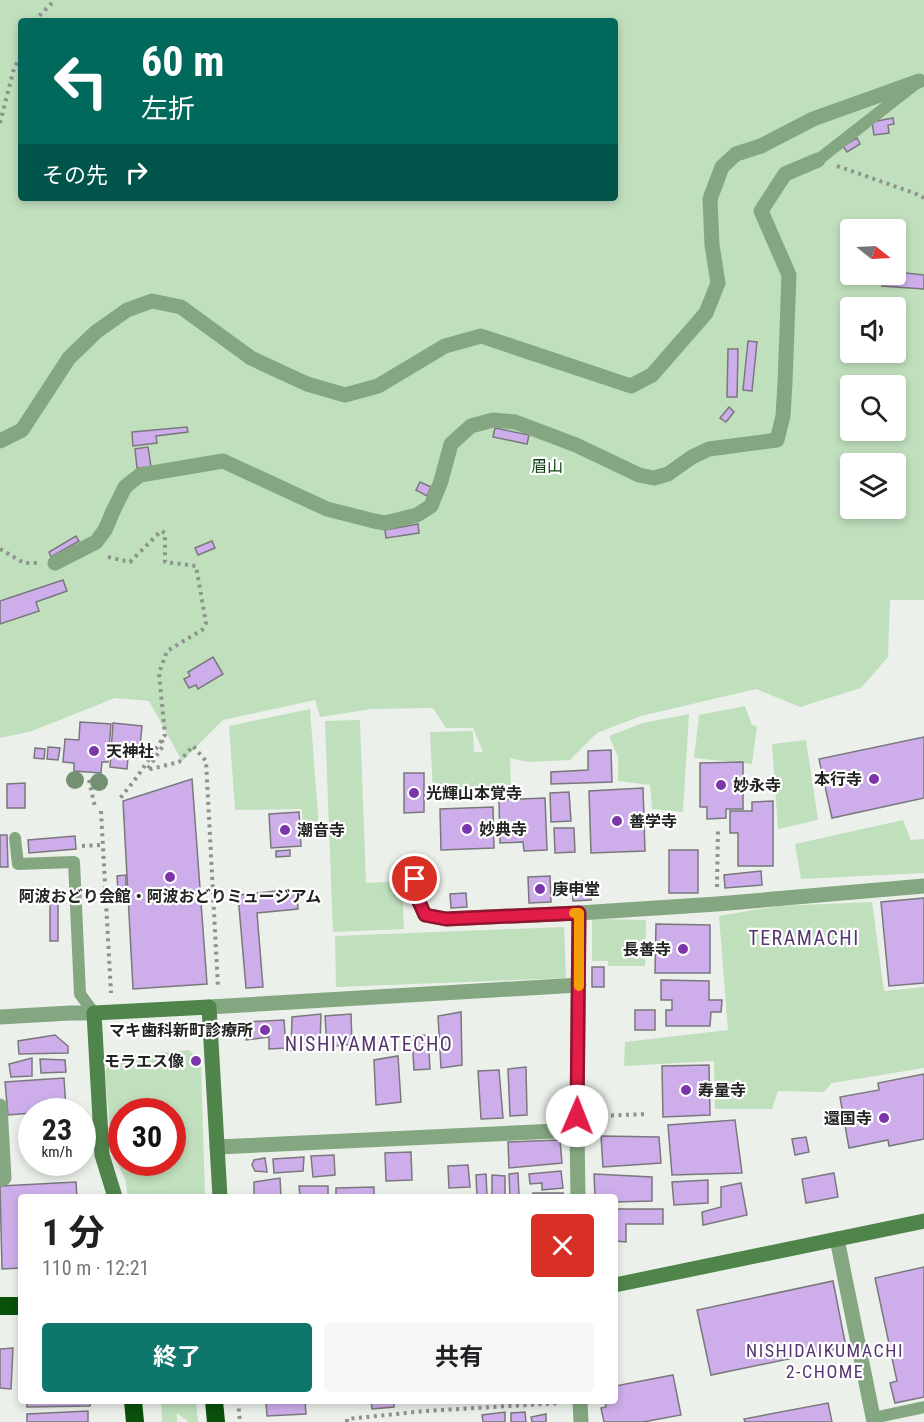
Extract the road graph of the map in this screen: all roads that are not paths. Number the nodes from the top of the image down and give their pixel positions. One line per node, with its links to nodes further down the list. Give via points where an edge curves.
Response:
1 (919, 81): 2 (lane); 3 (street, via 813,119 761,146 736,154 722,167 710,198 718,283 706,313 652,375 631,386 481,336 445,346 378,386 345,395 307,384 251,358 181,307 152,301 127,310 96,332 69,358 22,430)
2 (818, 160): 4 (street, via 785,174 760,211 789,275 783,416 777,441 709,449 654,478 515,422 493,420 471,426 452,444 431,506 417,515 385,523 327,509 223,461 140,475 125,487 96,542)
3 (0, 441)
4 (55, 563)
5 (15, 838): 11 (lane, via 18,864 74,862 80,994)
6 (415, 879): 8 (street, via 415,893 425,915 446,919)
7 (924, 886): 8 (street)
8 (579, 913): 9 (street)
9 (579, 986): 10 (street); 14 (street)
10 (214, 1006): 11 (street); 15 (street)
11 (94, 1013): 12 (street); 17 (street, via 102,1155)
12 (0, 1017)
13 (0, 1106): 16 (street, via 4,1178)
14 (577, 1123): 15 (street); 19 (street)
15 (217, 1147): 18 (street)
16 (0, 1179)
17 (114, 1194)
18 (220, 1194)
19 (578, 1194)
20 (924, 1221): 21 (street)
21 (837, 1239): 22 (street); 29 (street)
22 (618, 1284)
23 (0, 1306): 24 (highway)
24 (18, 1306)
25 (133, 1404): 30 (highway)
26 (214, 1404): 31 (highway)
27 (580, 1404): 32 (street)
28 (924, 1407): 29 (lane)
29 (873, 1420)
30 (135, 1422)
31 (216, 1422)
32 (581, 1422)

